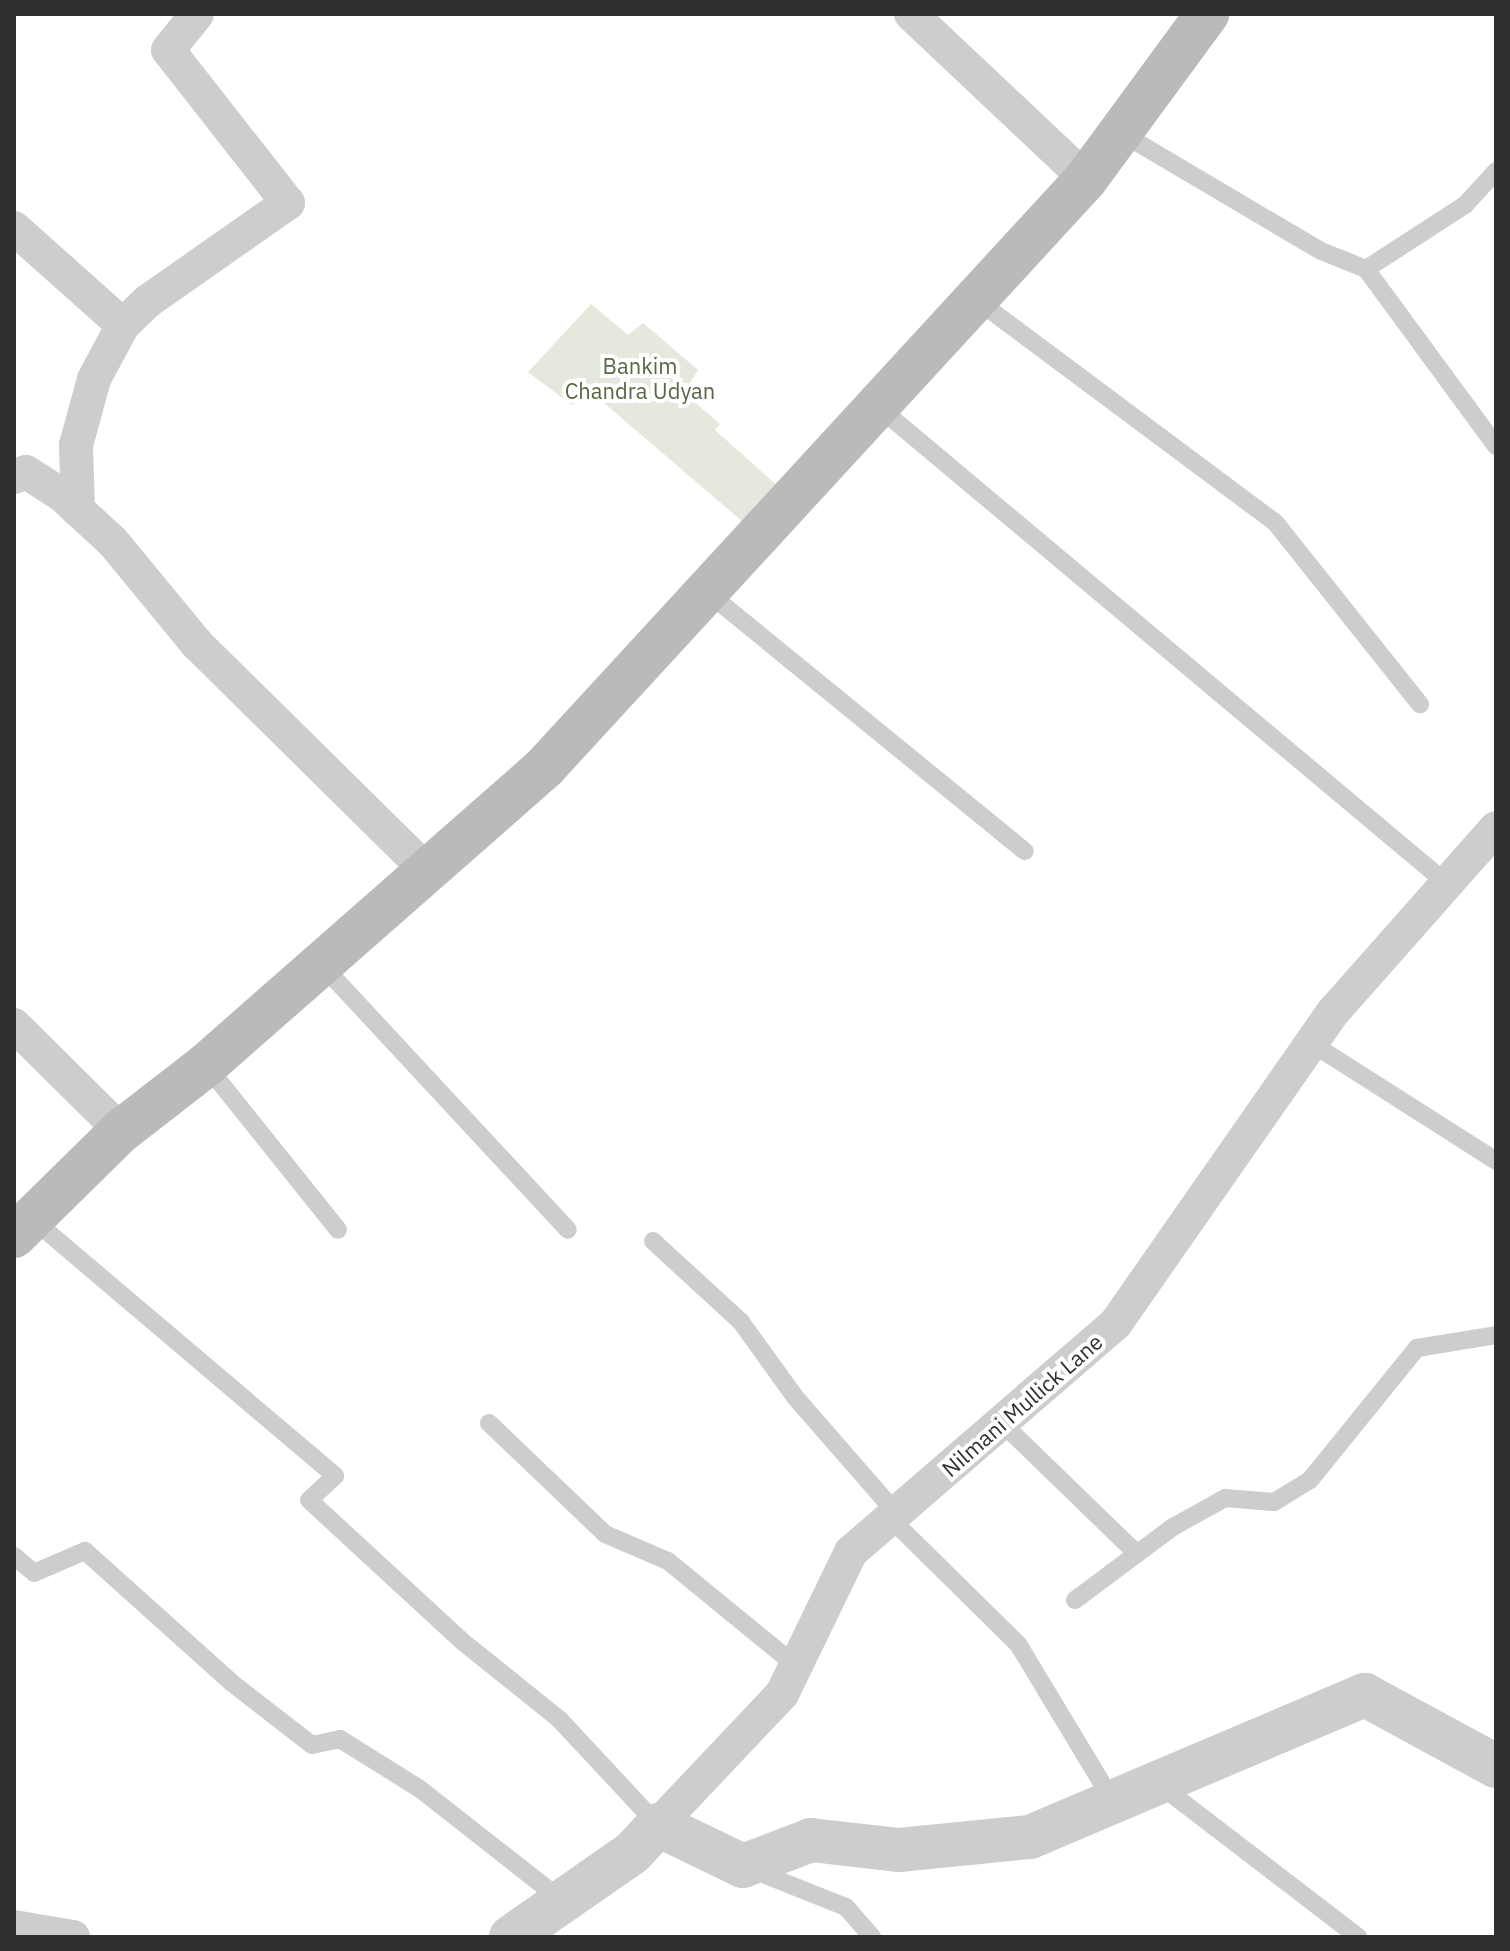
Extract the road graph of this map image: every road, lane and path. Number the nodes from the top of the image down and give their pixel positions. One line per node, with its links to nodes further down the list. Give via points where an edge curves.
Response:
1 (197, 14): 10 (street, via 168,50 288,203 148,301)
2 (911, 14): 6 (street)
3 (1207, 14): 4 (main road)
4 (1123, 134): 6 (main road); 8 (lane, via 1321,251)
5 (1496, 171): 8 (lane, via 1465,205)
6 (1086, 179): 9 (main road)
7 (14, 228): 10 (street)
8 (1366, 269): 12 (lane)
9 (974, 298): 11 (main road); 16 (lane, via 1275,522)
10 (123, 325): 14 (street, via 94,379 76,445)
11 (876, 405): 15 (main road); 20 (lane)
12 (1496, 446)
13 (14, 477): 14 (street, via 26,472)
14 (78, 510): 19 (street, via 113,542 197,644)
15 (707, 592): 18 (lane); 19 (main road, via 545,767)
16 (1420, 704)
17 (1496, 828): 20 (street, Nilmani Mullick Lane)
18 (1025, 851)
19 (426, 870): 21 (main road)
20 (1445, 882): 23 (street, Nilmani Mullick Lane)
21 (320, 962): 24 (main road); 29 (lane)
22 (14, 1025): 25 (street)
23 (1311, 1043): 26 (lane); 33 (street, Nilmani Mullick Lane, via 1116,1323)
24 (206, 1065): 25 (main road); 28 (lane)
25 (121, 1131): 27 (main road)
26 (1496, 1161)
27 (22, 1227): 42 (lane, via 335,1476 309,1500 463,1642 559,1719)
28 (338, 1230)
29 (568, 1230)
30 (653, 1241): 34 (lane, via 741,1322)
31 (1496, 1335): 35 (lane, via 1417,1348 1310,1480 1274,1502 1225,1498)
32 (489, 1423): 38 (lane, via 605,1534 668,1561)
33 (1002, 1423): 34 (street, Nilmani Mullick Lane); 35 (lane)
34 (893, 1515): 38 (street, Nilmani Mullick Lane, via 851,1552); 41 (lane, via 1018,1644)
35 (1137, 1554): 37 (lane)
36 (14, 1556): 44 (lane, via 34,1573 85,1551 232,1683 312,1745 340,1739 420,1789)
37 (1075, 1600)
38 (794, 1664): 42 (street, Nilmani Mullick Lane, via 782,1694)
39 (1496, 1766): 40 (street, via 1365,1695)
40 (1160, 1785): 41 (street); 48 (lane)
41 (1114, 1803): 43 (street, via 1030,1837 899,1850 811,1840)
42 (658, 1825): 43 (street); 44 (street, Nilmani Mullick Lane, via 632,1853)
43 (743, 1866): 47 (lane, via 846,1907)
44 (542, 1923)
45 (14, 1927): 46 (street)
46 (73, 1937)
47 (872, 1937)
48 (1358, 1937)

